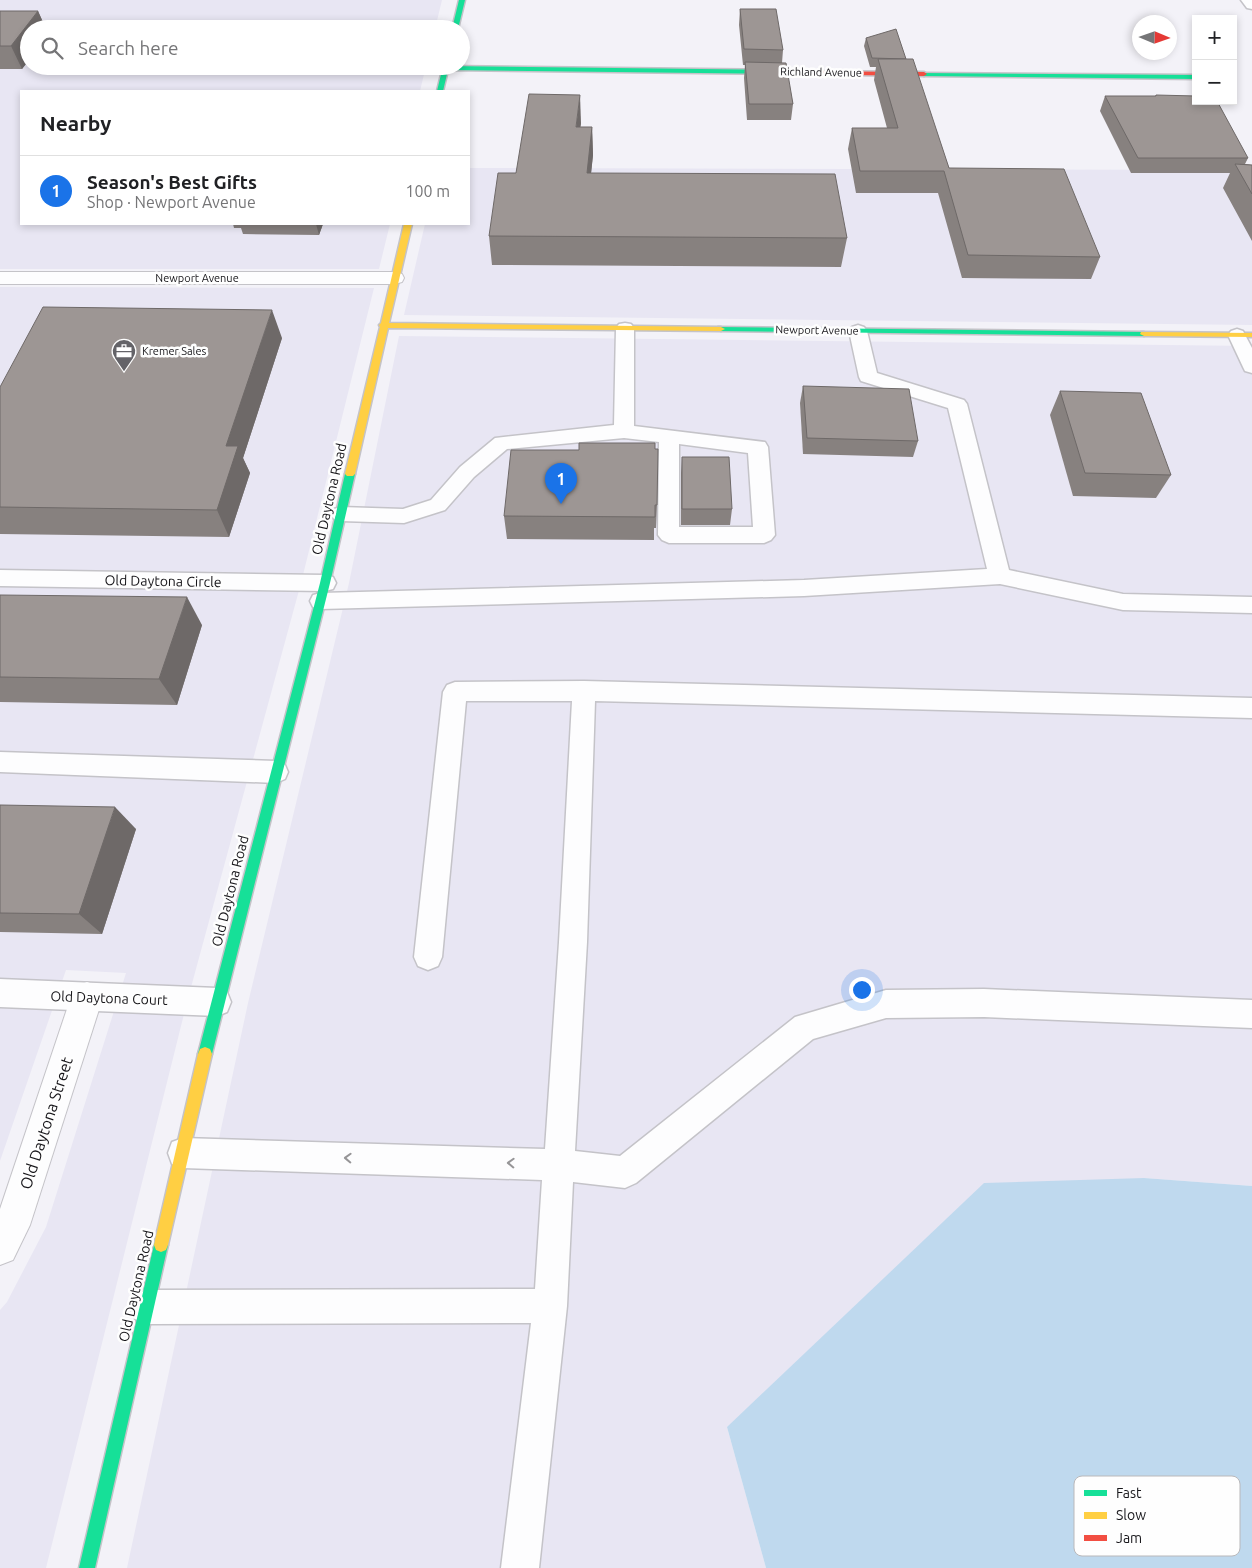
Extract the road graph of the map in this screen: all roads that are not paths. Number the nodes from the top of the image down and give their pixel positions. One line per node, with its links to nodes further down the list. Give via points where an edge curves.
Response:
1 (462, 0): 4 (street)
2 (1247, 0): 3 (lane)
3 (1252, 5)
4 (457, 20)
5 (470, 67): 7 (street, Richland Avenue)
6 (444, 75): 8 (street)
7 (1192, 77)
8 (440, 90)
9 (408, 225): 11 (street, Old Daytona Road)
10 (0, 278): 11 (street, Newport Avenue)
11 (395, 278): 12 (street, Old Daytona Road)
12 (383, 325): 13 (street, Newport Avenue); 19 (street, Old Daytona Road)
13 (625, 328): 14 (street, Newport Avenue); 17 (lane)
14 (858, 331): 15 (street, Newport Avenue); 20 (lane, via 868,377 957,404)
15 (1244, 335): 16 (lane)
16 (1252, 367)
17 (624, 431): 18 (lane); 19 (lane, via 502,443 467,472 438,505 404,516)
18 (670, 436): 18 (lane, via 758,447 764,535 669,535)
19 (341, 514): 22 (street, Old Daytona Road)
20 (1000, 576): 22 (lane, Old Daytona Circle, via 804,588); 23 (lane, Old Daytona Circle, via 1123,602)
21 (0, 578): 22 (lane, Old Daytona Circle)
22 (323, 592): 27 (street, Old Daytona Road)
23 (1252, 605)
24 (584, 691): 25 (lane); 28 (lane, via 455,692); 34 (lane)
25 (1252, 708)
26 (0, 762): 27 (lane)
27 (276, 772): 31 (street, Old Daytona Road)
28 (428, 958)
29 (0, 993): 30 (lane, Old Daytona Court)
30 (87, 997): 31 (lane, Old Daytona Court); 35 (street, Old Daytona Street, via 12,1225)
31 (217, 1002): 33 (street, Old Daytona Road)
32 (1252, 1014): 34 (lane, via 984,1003 886,1004 805,1027 625,1172)
33 (182, 1153): 34 (lane, one-way to 33); 37 (street, Old Daytona Road)
34 (559, 1165): 36 (lane)
35 (0, 1247)
36 (550, 1306): 37 (lane); 39 (lane)
37 (147, 1307): 38 (street, Old Daytona Road)
38 (87, 1568)
39 (520, 1568)

